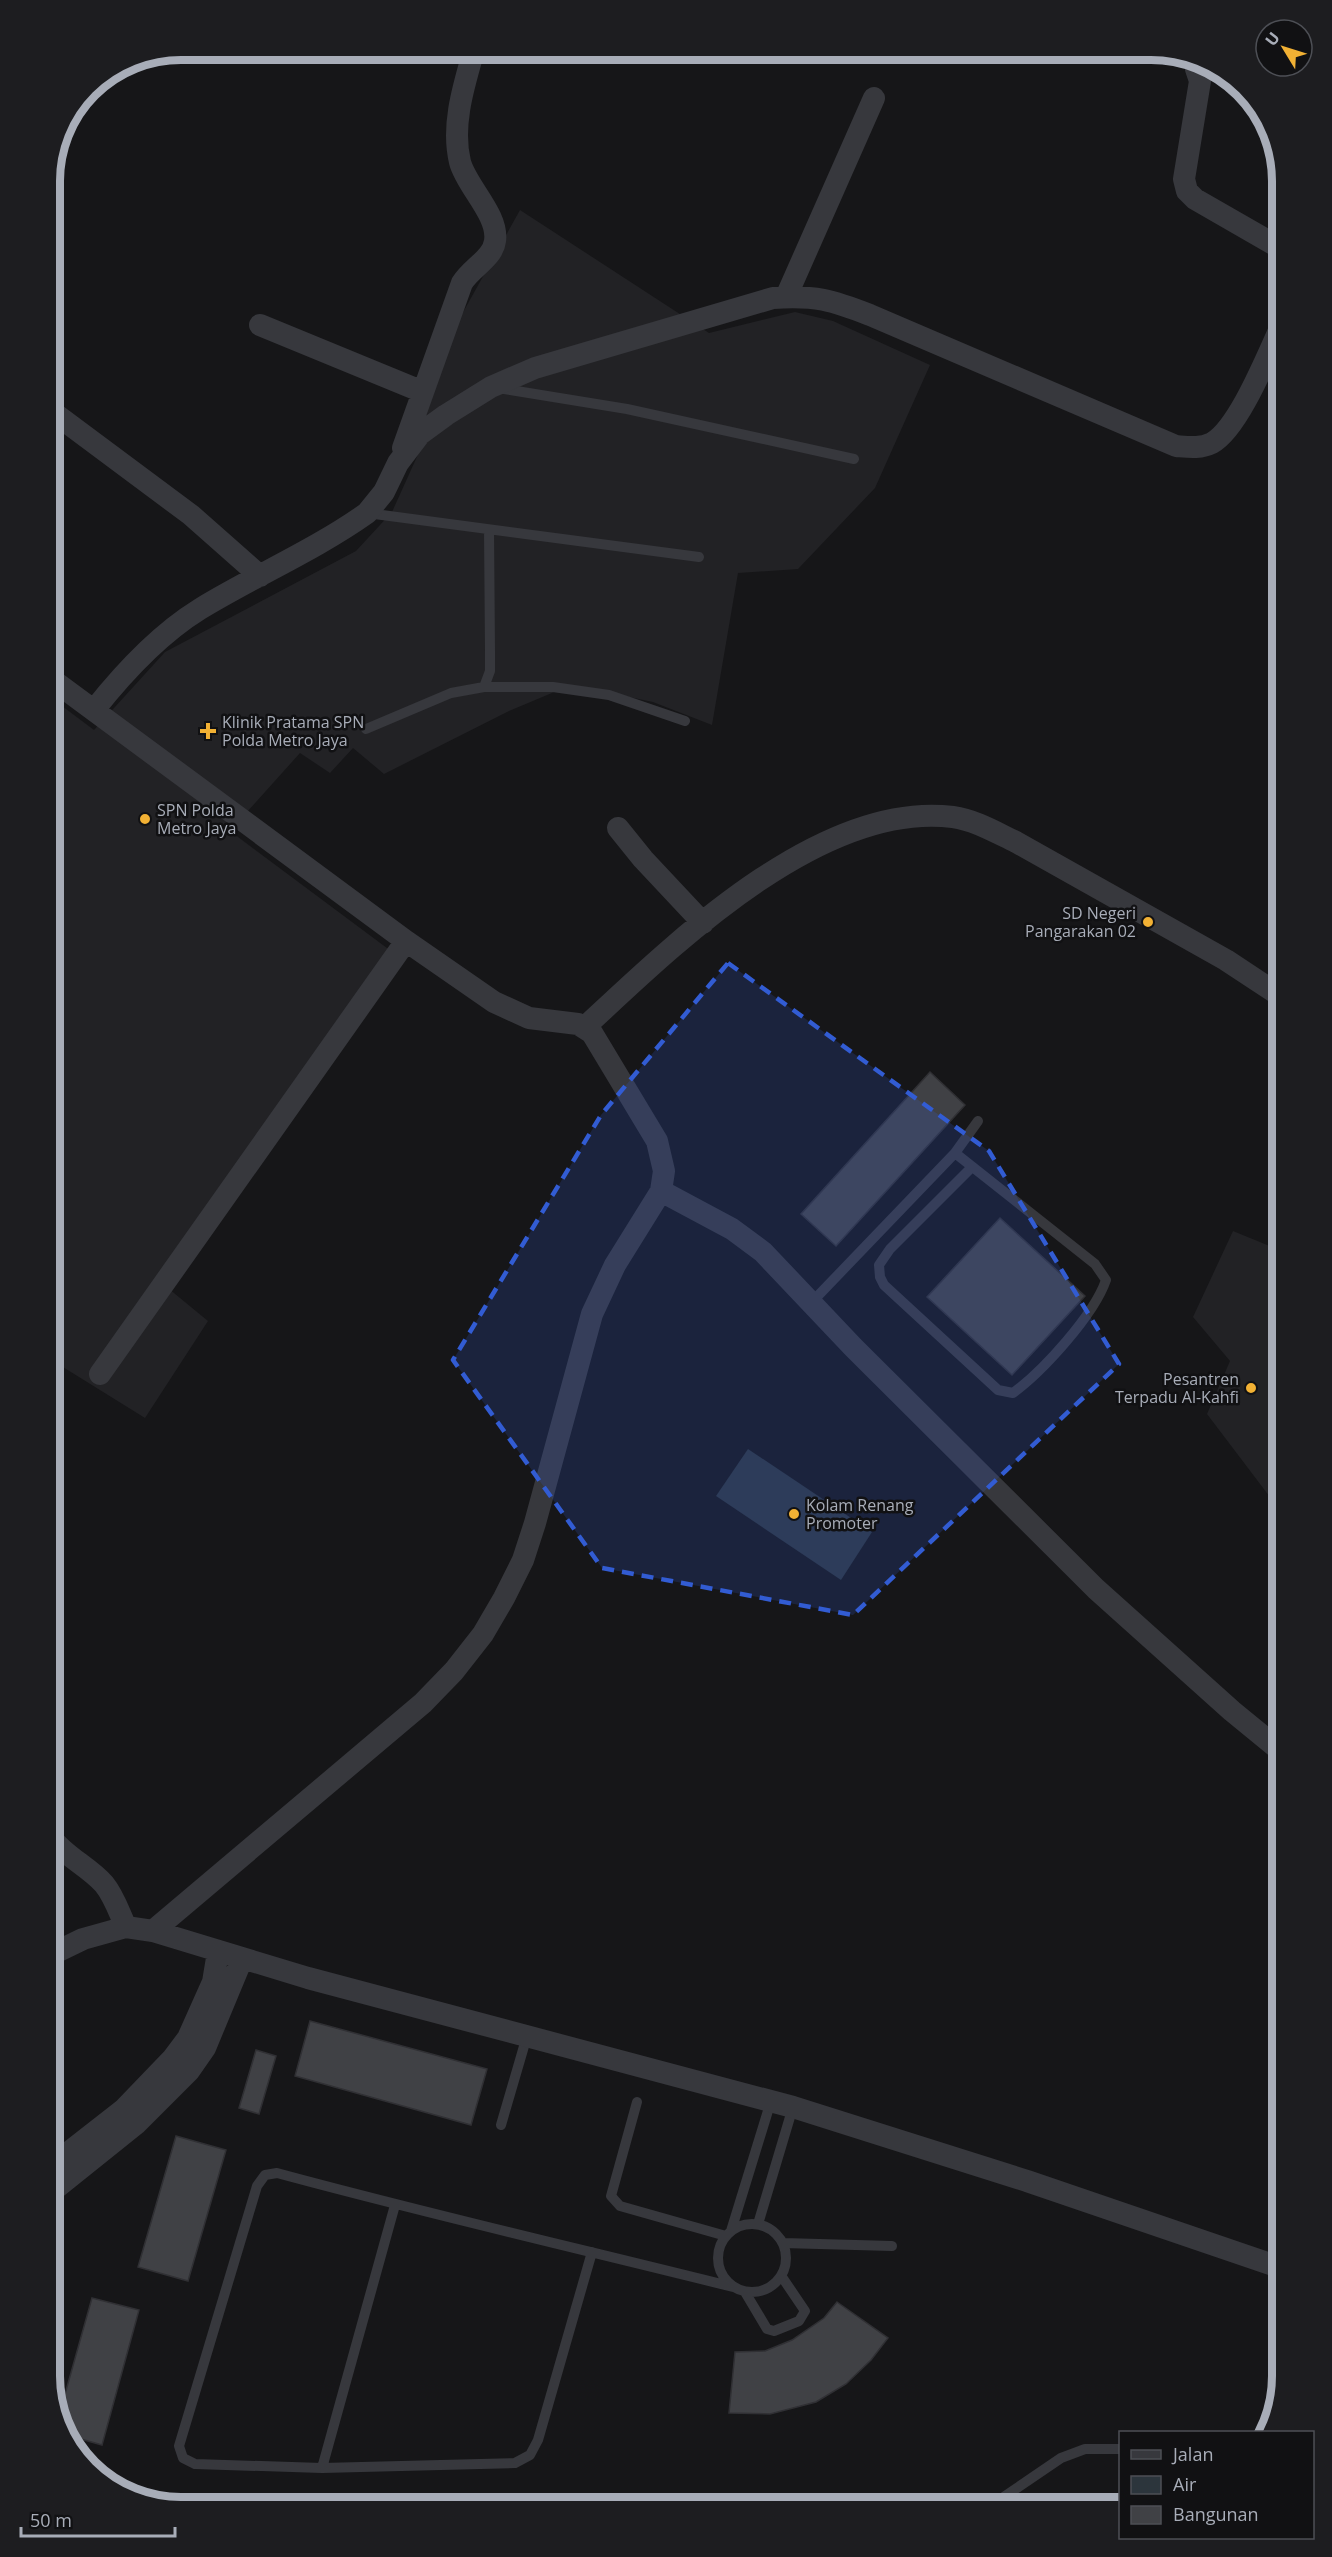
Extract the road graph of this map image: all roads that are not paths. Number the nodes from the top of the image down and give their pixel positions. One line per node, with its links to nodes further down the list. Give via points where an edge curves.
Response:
1 (472, 60): 9 (street, via 456,129 460,164 493,224 495,241 490,255 468,272 462,283)
2 (1196, 69): 4 (street, via 1200,81 1184,179 1187,191)
3 (873, 98): 5 (street)
4 (1272, 243)
5 (786, 297): 7 (street, via 832,300 1176,446 1196,448 1212,443 1226,432); 8 (street, via 535,368)
6 (260, 325): 9 (street)
7 (1272, 344)
8 (491, 387): 11 (lane, via 627,409); 12 (street, via 420,434)
9 (423, 392): 12 (street)
10 (60, 417): 16 (street, via 191,515)
11 (854, 459)
12 (398, 463): 13 (street, via 384,492)
13 (367, 513): 14 (lane); 16 (street)
14 (489, 530): 15 (lane); 18 (lane, via 490,661)
15 (699, 557)
16 (260, 576): 19 (street, via 198,610 144,652)
17 (60, 686): 19 (street)
18 (484, 687): 20 (lane, via 553,687 609,695); 21 (lane, via 451,693)
19 (94, 711): 24 (street)
20 (685, 721)
21 (366, 729)
22 (618, 828): 23 (street)
23 (704, 923): 25 (street, via 817,844 892,820 955,817 1016,842 1226,960); 26 (street)
24 (406, 941): 26 (street, via 511,1011 529,1018); 32 (street)
25 (1272, 990)
26 (585, 1027): 30 (street, via 599,1041 657,1141 664,1171)
27 (978, 1121): 28 (lane)
28 (955, 1153): 29 (lane); 31 (lane)
29 (971, 1168): 29 (lane, via 1095,1264 1106,1280 1080,1323 1034,1378 1012,1393 998,1390 884,1286 880,1277 879,1265 890,1249)
30 (661, 1191): 31 (street, via 747,1239); 36 (street, via 615,1265 592,1314 523,1560 483,1634 423,1703)
31 (811, 1303): 33 (street, via 1096,1588)
32 (100, 1374)
33 (1272, 1744)
34 (60, 1848): 35 (street, via 103,1882)
35 (126, 1927): 36 (street); 37 (street)
36 (153, 1931): 38 (street)
37 (60, 1950)
38 (218, 1952): 39 (street); 45 (street, via 213,1982 188,2038 173,2058 123,2110)
39 (242, 1959): 40 (street); 46 (street, via 205,2048 189,2071 136,2124)
40 (527, 2036): 41 (street); 44 (lane)
41 (771, 2101): 43 (street); 49 (lane)
42 (637, 2103): 49 (lane, via 611,2196 621,2206)
43 (793, 2107): 48 (lane); 53 (street)
44 (501, 2125)
45 (60, 2159)
46 (60, 2183)
47 (394, 2205): 52 (lane); 58 (lane); 58 (lane, via 277,2173 265,2175 257,2186 179,2446 183,2458 195,2464)
48 (758, 2224): 49 (lane, via 744,2225); 50 (lane)
49 (729, 2234): 55 (lane, via 720,2248 719,2266)
50 (783, 2242): 51 (lane); 54 (lane, via 787,2254)
51 (892, 2246)
52 (592, 2252): 55 (lane); 58 (lane, via 538,2440 530,2455 515,2463)
53 (1272, 2265)
54 (782, 2277): 56 (lane, via 772,2287); 56 (lane, via 805,2311 799,2320 774,2331 767,2329)
55 (733, 2287): 56 (lane)
56 (745, 2292)
57 (1119, 2449): 59 (lane, via 1086,2449 1061,2458)
58 (322, 2468)
59 (1004, 2497)

